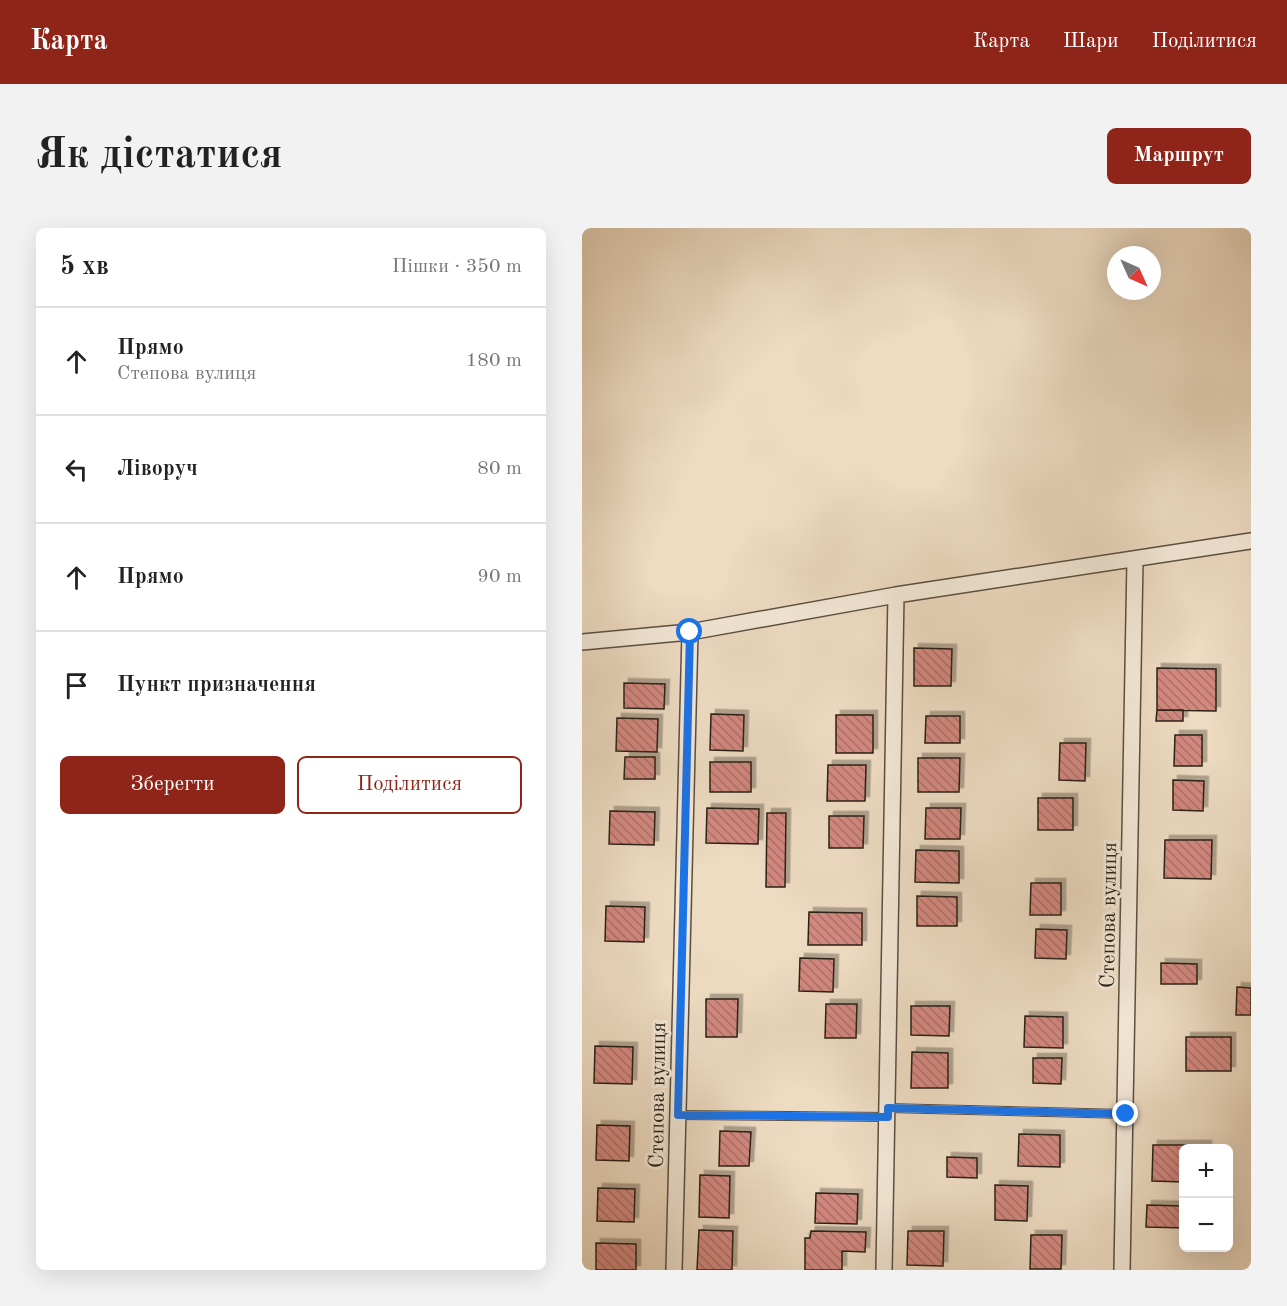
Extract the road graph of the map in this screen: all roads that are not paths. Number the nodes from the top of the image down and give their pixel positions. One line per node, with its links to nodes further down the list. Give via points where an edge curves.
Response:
1 (1251, 541): 2 (street)
2 (1135, 560): 3 (street); 7 (street, Степова вулиця)
3 (896, 595): 4 (street); 6 (street)
4 (690, 632): 5 (street); 8 (street, Степова вулиця)
5 (582, 642)
6 (888, 1113): 7 (lane); 8 (lane); 10 (street)
7 (1126, 1114): 11 (street, Степова вулиця)
8 (678, 1115): 9 (street, Степова вулиця)
9 (674, 1270)
10 (884, 1270)
11 (1122, 1270)

